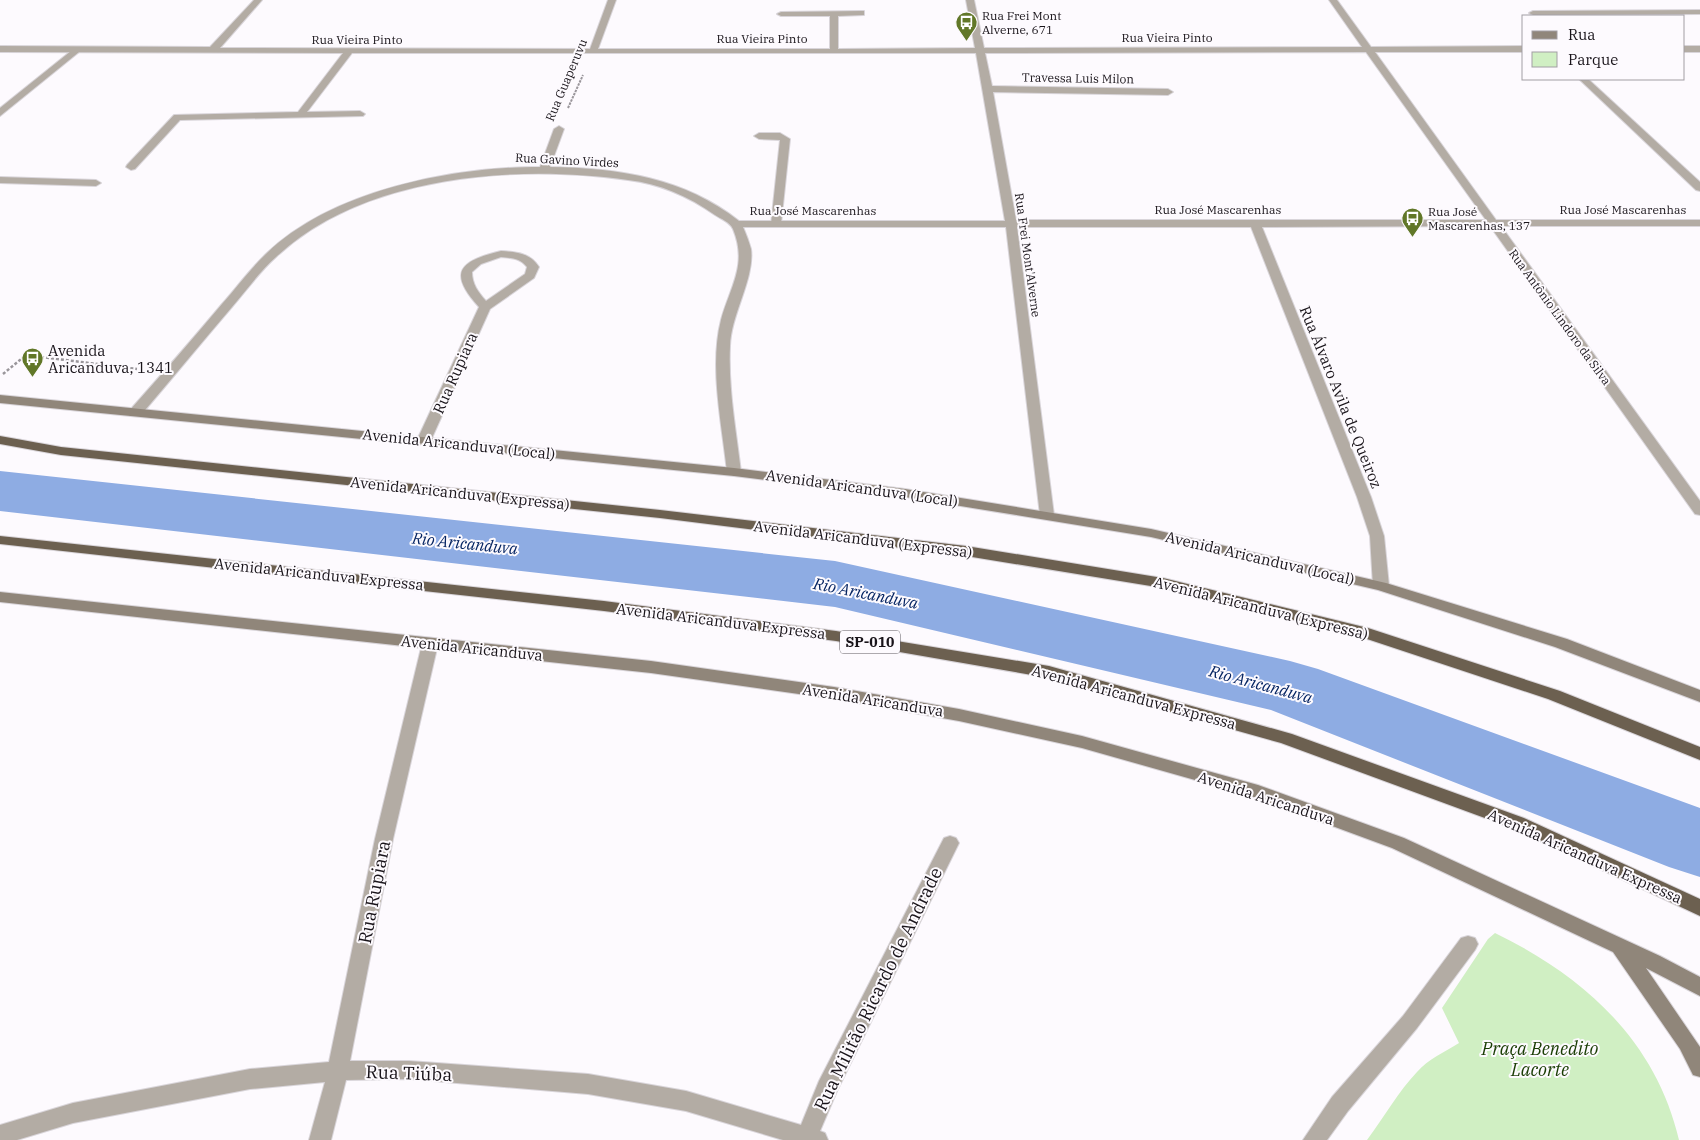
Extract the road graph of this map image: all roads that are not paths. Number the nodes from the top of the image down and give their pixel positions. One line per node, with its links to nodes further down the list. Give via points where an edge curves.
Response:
1 (258, 0): 17 (street)
2 (612, 0): 21 (street, Rua Guaperuvu)
3 (970, 0): 19 (street, Rua Frei Mont'Alverne)
4 (1333, 0): 13 (street, Rua Antônio Lindoro da Silva)
5 (1700, 12): 10 (street)
6 (862, 13): 9 (street)
7 (1533, 13): 10 (street)
8 (781, 14): 9 (street)
9 (834, 14): 18 (street)
10 (1646, 14)
11 (1685, 48): 15 (street)
12 (0, 49): 16 (street, Rua Vieira Pinto)
13 (1367, 49): 14 (street, Rua Vieira Pinto); 19 (street, Rua Vieira Pinto); 37 (street, Rua Antônio Lindoro da Silva)
14 (1522, 49)
15 (1700, 49)
16 (76, 50): 17 (street, Rua Vieira Pinto); 25 (street)
17 (212, 50): 20 (street, Rua Vieira Pinto)
18 (834, 50): 19 (street, Rua Vieira Pinto); 21 (street, Rua Vieira Pinto)
19 (979, 50): 23 (street, Rua Frei Mont'Alverne)
20 (349, 51): 21 (street, Rua Vieira Pinto); 26 (street)
21 (593, 52)
22 (1584, 80): 34 (street)
23 (988, 89): 24 (street, Travessa Luis Milon); 35 (street, Rua Frei Mont'Alverne)
24 (1168, 92)
25 (0, 113)
26 (301, 114): 27 (street); 30 (street, via 178,117)
27 (360, 114)
28 (559, 129): 31 (street, Rua Guaperuvu)
29 (759, 136): 40 (street, via 785,139)
30 (131, 167)
31 (544, 171): 39 (street, Rua Gavino Virdes, via 625,177 667,185 689,194); 43 (street, Rua Gavino Virdes, via 485,173 432,180 349,206 315,222 271,255)
32 (0, 180): 33 (street)
33 (96, 183)
34 (1700, 188)
35 (1011, 223): 36 (street, Rua José Mascarenhas); 40 (street, Rua José Mascarenhas); 49 (street, Rua Frei Mont'Alverne)
36 (1255, 223): 37 (street, Rua José Mascarenhas); 51 (street, Rua Álvaro Avila de Queiroz, via 1364,496 1377,536)
37 (1492, 223): 38 (street, Rua José Mascarenhas); 47 (street, Rua Antônio Lindoro da Silva)
38 (1700, 223)
39 (736, 224): 40 (street, Rua José Mascarenhas); 46 (street, via 745,249 742,274 726,328 723,356)
40 (776, 224)
41 (485, 306): 41 (street, via 475,297 465,278 470,265 482,258 501,254 519,255 531,262 530,276); 45 (street, Rua Rupiara)
42 (0, 399): 43 (main road, Avenida Aricanduva (Local))
43 (135, 413): 45 (main road, Avenida Aricanduva (Local))
44 (0, 440): 55 (highway, Avenida Aricanduva (Expressa), via 61,450 650,513 956,550 1163,583 1362,632 1554,695)
45 (424, 440): 46 (main road, Avenida Aricanduva (Local))
46 (734, 472): 49 (main road, Avenida Aricanduva (Local), via 906,493)
47 (1694, 493): 48 (street, Rua Antônio Lindoro da Silva)
48 (1700, 511)
49 (1048, 515): 51 (main road, Avenida Aricanduva (Local), via 1152,533)
50 (0, 540): 57 (highway, Avenida Aricanduva Expressa / SP-010, via 604,606 836,636 1049,672 1286,738 1518,823)
51 (1381, 586): 54 (main road, Avenida Aricanduva (Local), via 1561,643)
52 (0, 597): 53 (main road, Avenida Aricanduva)
53 (430, 644): 59 (main road, Avenida Aricanduva, via 651,667 834,693 959,715 1082,742 1252,790 1398,843); 62 (street, Rua Rupiara, via 384,839)
54 (1699, 696)
55 (1700, 754)
56 (950, 843): 64 (street, Rua Militão Ricardo de Andrade, via 827,1088)
57 (1700, 908)
58 (1468, 944): 66 (street, via 1410,1022 1340,1104)
59 (1619, 945): 60 (main road, Avenida Aricanduva); 61 (main road, via 1687,1043)
60 (1700, 987)
61 (1700, 1068)
62 (338, 1071): 63 (street, Rua Tiúba, via 250,1078 73,1113); 64 (street, Rua Tiúba, via 409,1070 588,1084 686,1101); 65 (street, Rua Rupiara)
63 (0, 1134)
64 (812, 1138)
65 (320, 1140)
66 (1314, 1140)

